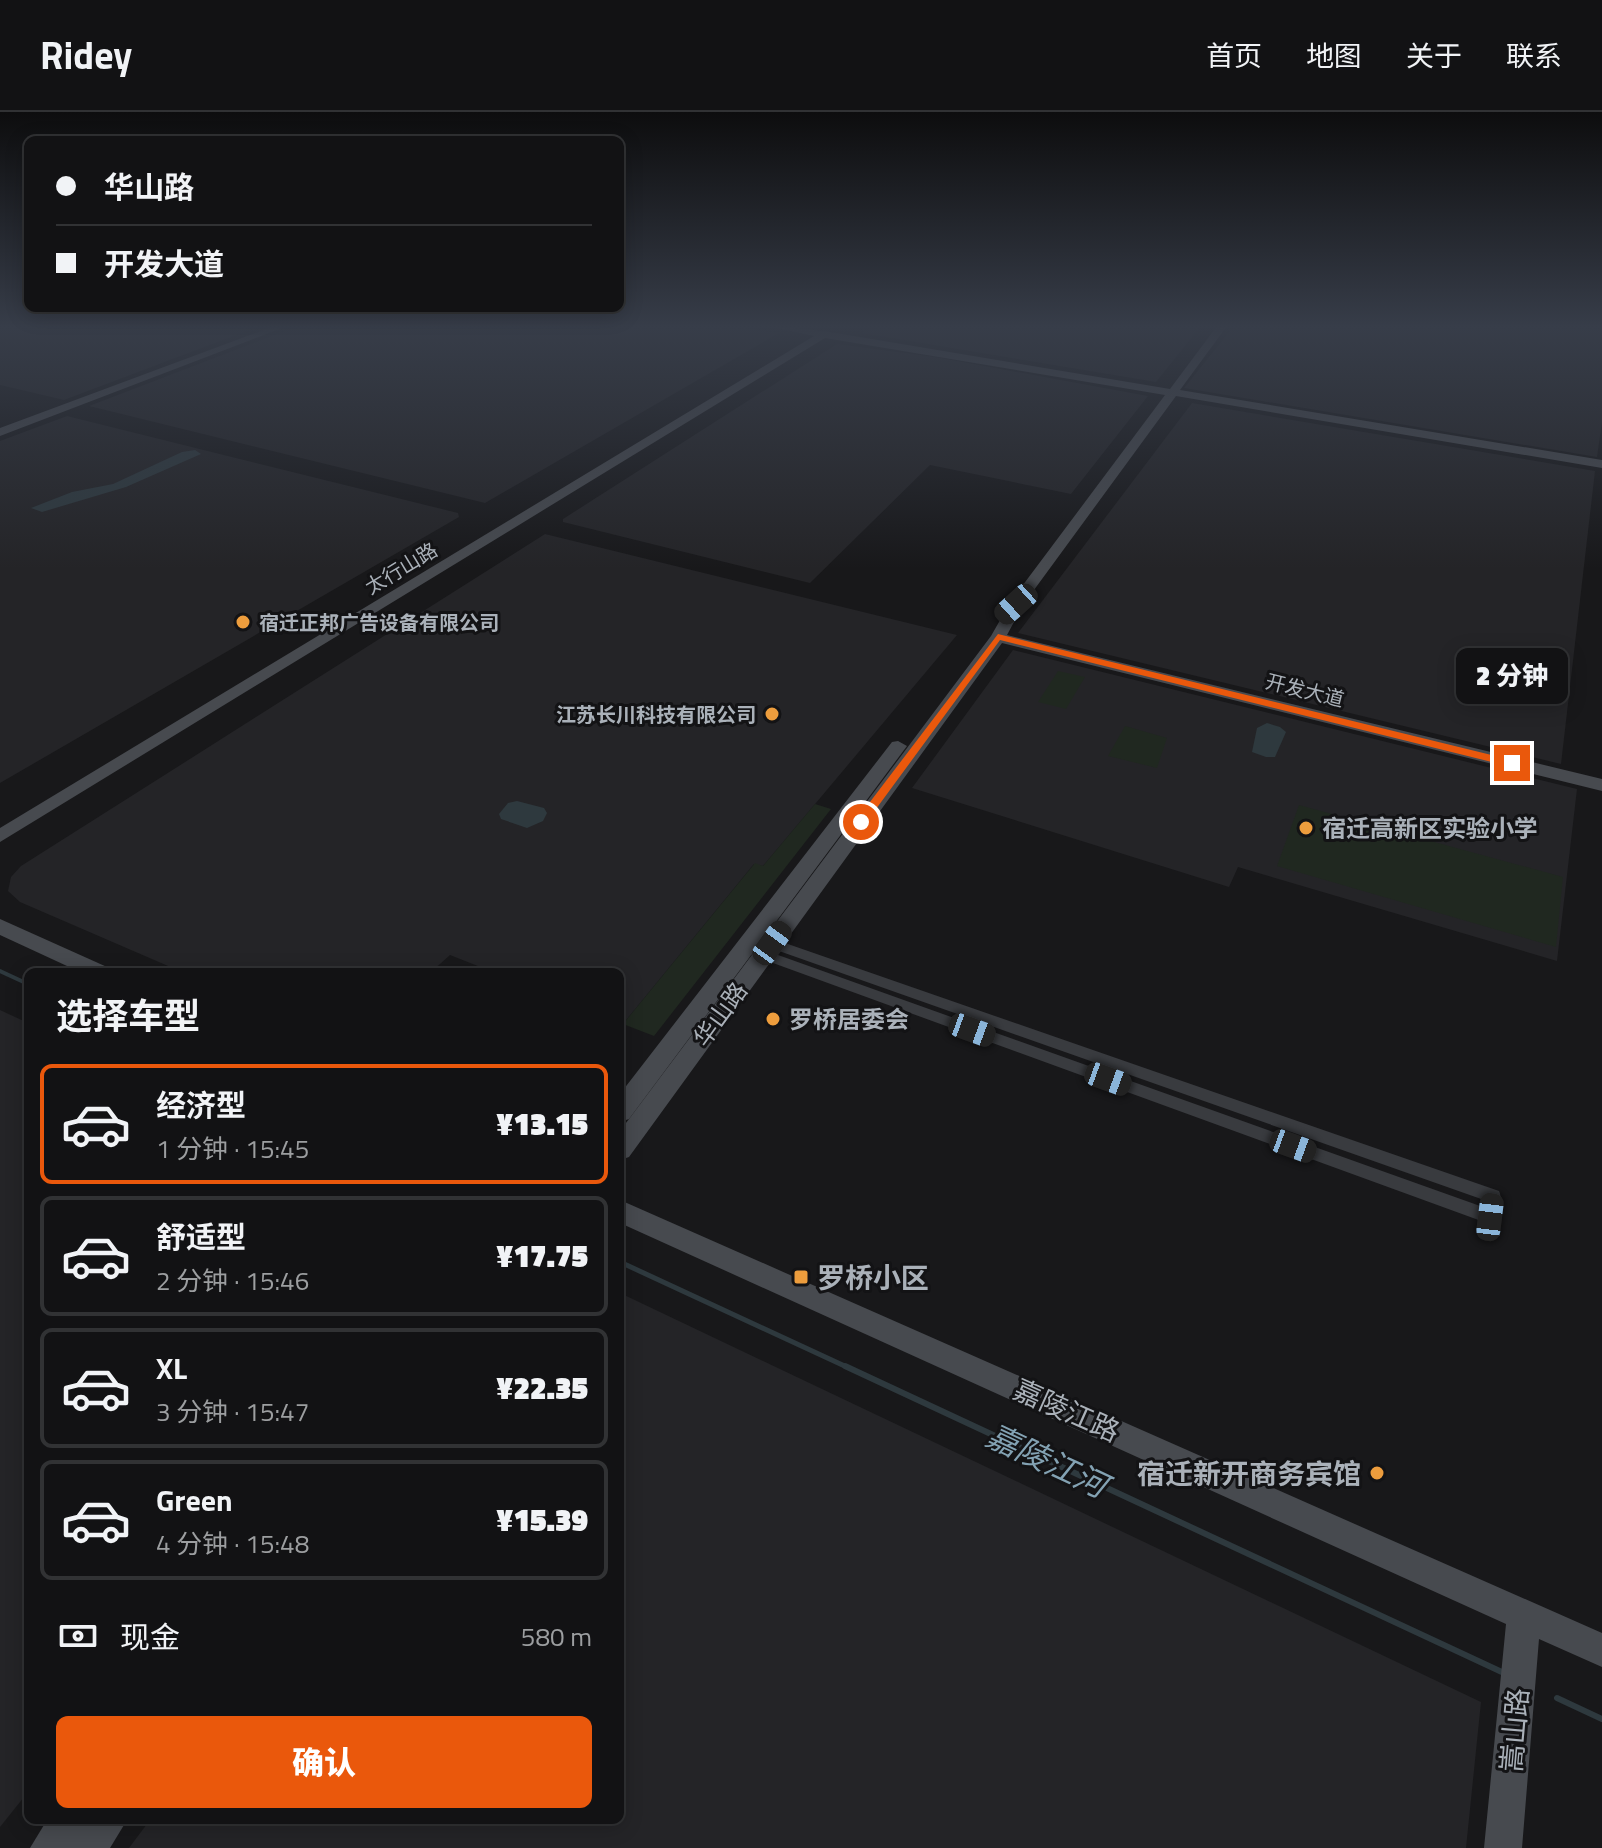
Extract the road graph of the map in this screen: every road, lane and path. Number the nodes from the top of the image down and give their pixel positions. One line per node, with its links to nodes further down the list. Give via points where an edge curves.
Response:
1 (66, 407): 6 (street)
2 (695, 407): 11 (street, 太行山路)
3 (698, 407): 12 (street, 太行山路)
4 (1161, 407): 8 (street, 华山路)
5 (1262, 407): 7 (street)
6 (0, 432)
7 (1602, 464)
8 (1016, 604): 9 (street, 华山路); 14 (street, 华山路, via 983,633)
9 (998, 637): 10 (street, 开发大道); 14 (street, 华山路)
10 (1602, 785)
11 (0, 821)
12 (0, 836)
13 (0, 926): 15 (street)
14 (758, 946): 14 (street, via 1490,1217 1493,1196); 16 (street, 华山路); 17 (street, 华山路)
15 (90, 968)
16 (624, 1107)
17 (624, 1144)
18 (624, 1213): 19 (street, 嘉陵江路)
19 (1524, 1613): 20 (street, 嘉陵江路); 25 (street, 嵩山路)
20 (1602, 1650)
21 (68, 1824): 23 (street)
22 (105, 1824): 24 (street)
23 (49, 1848)
24 (87, 1848)
25 (1503, 1848)

